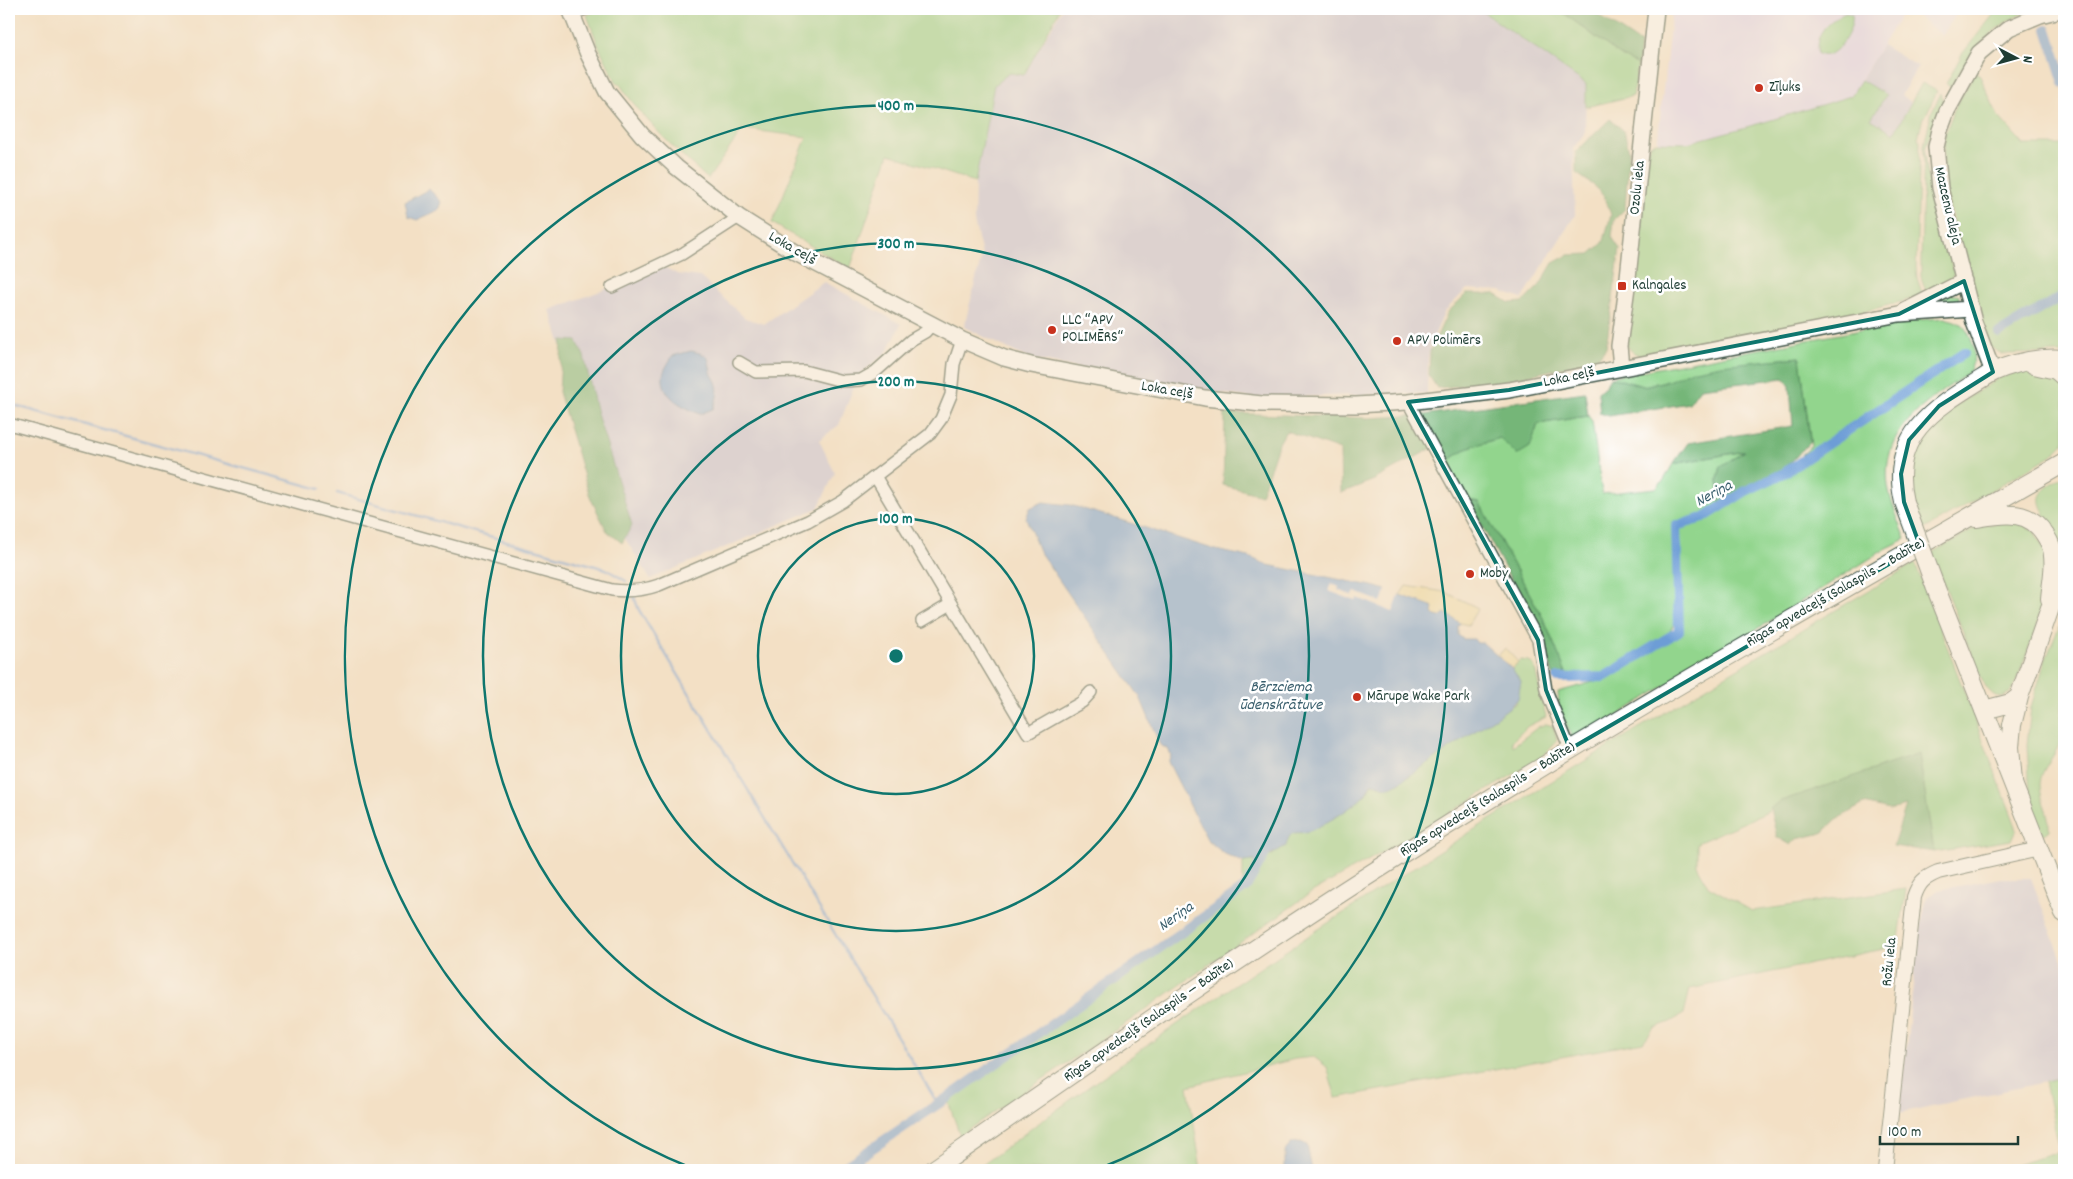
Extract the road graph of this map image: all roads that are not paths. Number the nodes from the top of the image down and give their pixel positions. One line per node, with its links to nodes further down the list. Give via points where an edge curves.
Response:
1 (586, 9): 4 (street)
2 (1656, 9): 15 (main road, Ozolu iela, via 1619,346)
3 (2064, 9): 6 (main road, Mazcenu aleja, via 2024,21 1986,45 1962,81 1940,130 1936,147 1940,188)
4 (571, 12): 5 (main road, Loka ceļš, via 607,92 642,135)
5 (739, 217): 7 (street, via 682,254); 10 (main road, Loka ceļš, via 796,253)
6 (1964, 281): 8 (main road, Mazcenu aleja); 9 (main road, Loka ceļš)
7 (612, 287)
8 (1971, 309): 9 (main road, Loka ceļš); 16 (main road, Mazcenu aleja)
9 (1899, 314): 15 (main road, Loka ceļš)
10 (933, 323): 11 (main road, Loka ceļš); 13 (street, via 875,372 860,380 842,381 804,371 756,372)
11 (962, 340): 18 (main road, Loka ceļš, via 1031,366 1205,398 1270,404); 22 (street, via 954,364 950,395 941,419 930,434)
12 (2064, 359): 14 (main road)
13 (739, 362)
14 (2021, 362): 16 (main road); 17 (main road, via 2056,370)
15 (1621, 367): 18 (main road, Loka ceļš, via 1509,390)
16 (1993, 372): 31 (main road, bridge, via 1939,406 1923,421 1909,440 1901,474 1904,502)
17 (2064, 377)
18 (1408, 402): 32 (street, via 1538,640 1546,690)
19 (9, 424): 22 (street, via 602,588 630,592 659,585 808,521 843,501)
20 (2064, 451): 23 (main road)
21 (2064, 463): 23 (main road, Rīgas apvedceļš (Salaspils — Babīte))
22 (875, 476): 26 (street)
23 (2034, 480): 24 (main road, Rīgas apvedceļš (Salaspils — Babīte))
24 (1965, 519): 27 (main road, via 2016,514 2030,518 2041,528 2050,542 2053,557); 32 (main road, Rīgas apvedceļš (Salaspils — Babīte))
25 (2064, 578): 27 (main road)
26 (951, 604): 28 (street); 29 (street, via 1024,735 1082,702)
27 (2050, 608): 30 (main road)
28 (922, 621)
29 (1091, 692)
30 (2019, 697): 31 (main road); 33 (main road, via 2010,735)
31 (1984, 710): 33 (main road)
32 (1570, 749): 36 (main road, Rīgas apvedceļš (Salaspils — Babīte), via 1201,984)
33 (2012, 781): 34 (main road)
34 (2039, 849): 35 (main road); 37 (street, Rožu iela, via 1938,872 1925,877 1918,885 1914,897)
35 (2064, 913)
36 (933, 1170)
37 (1885, 1170)

